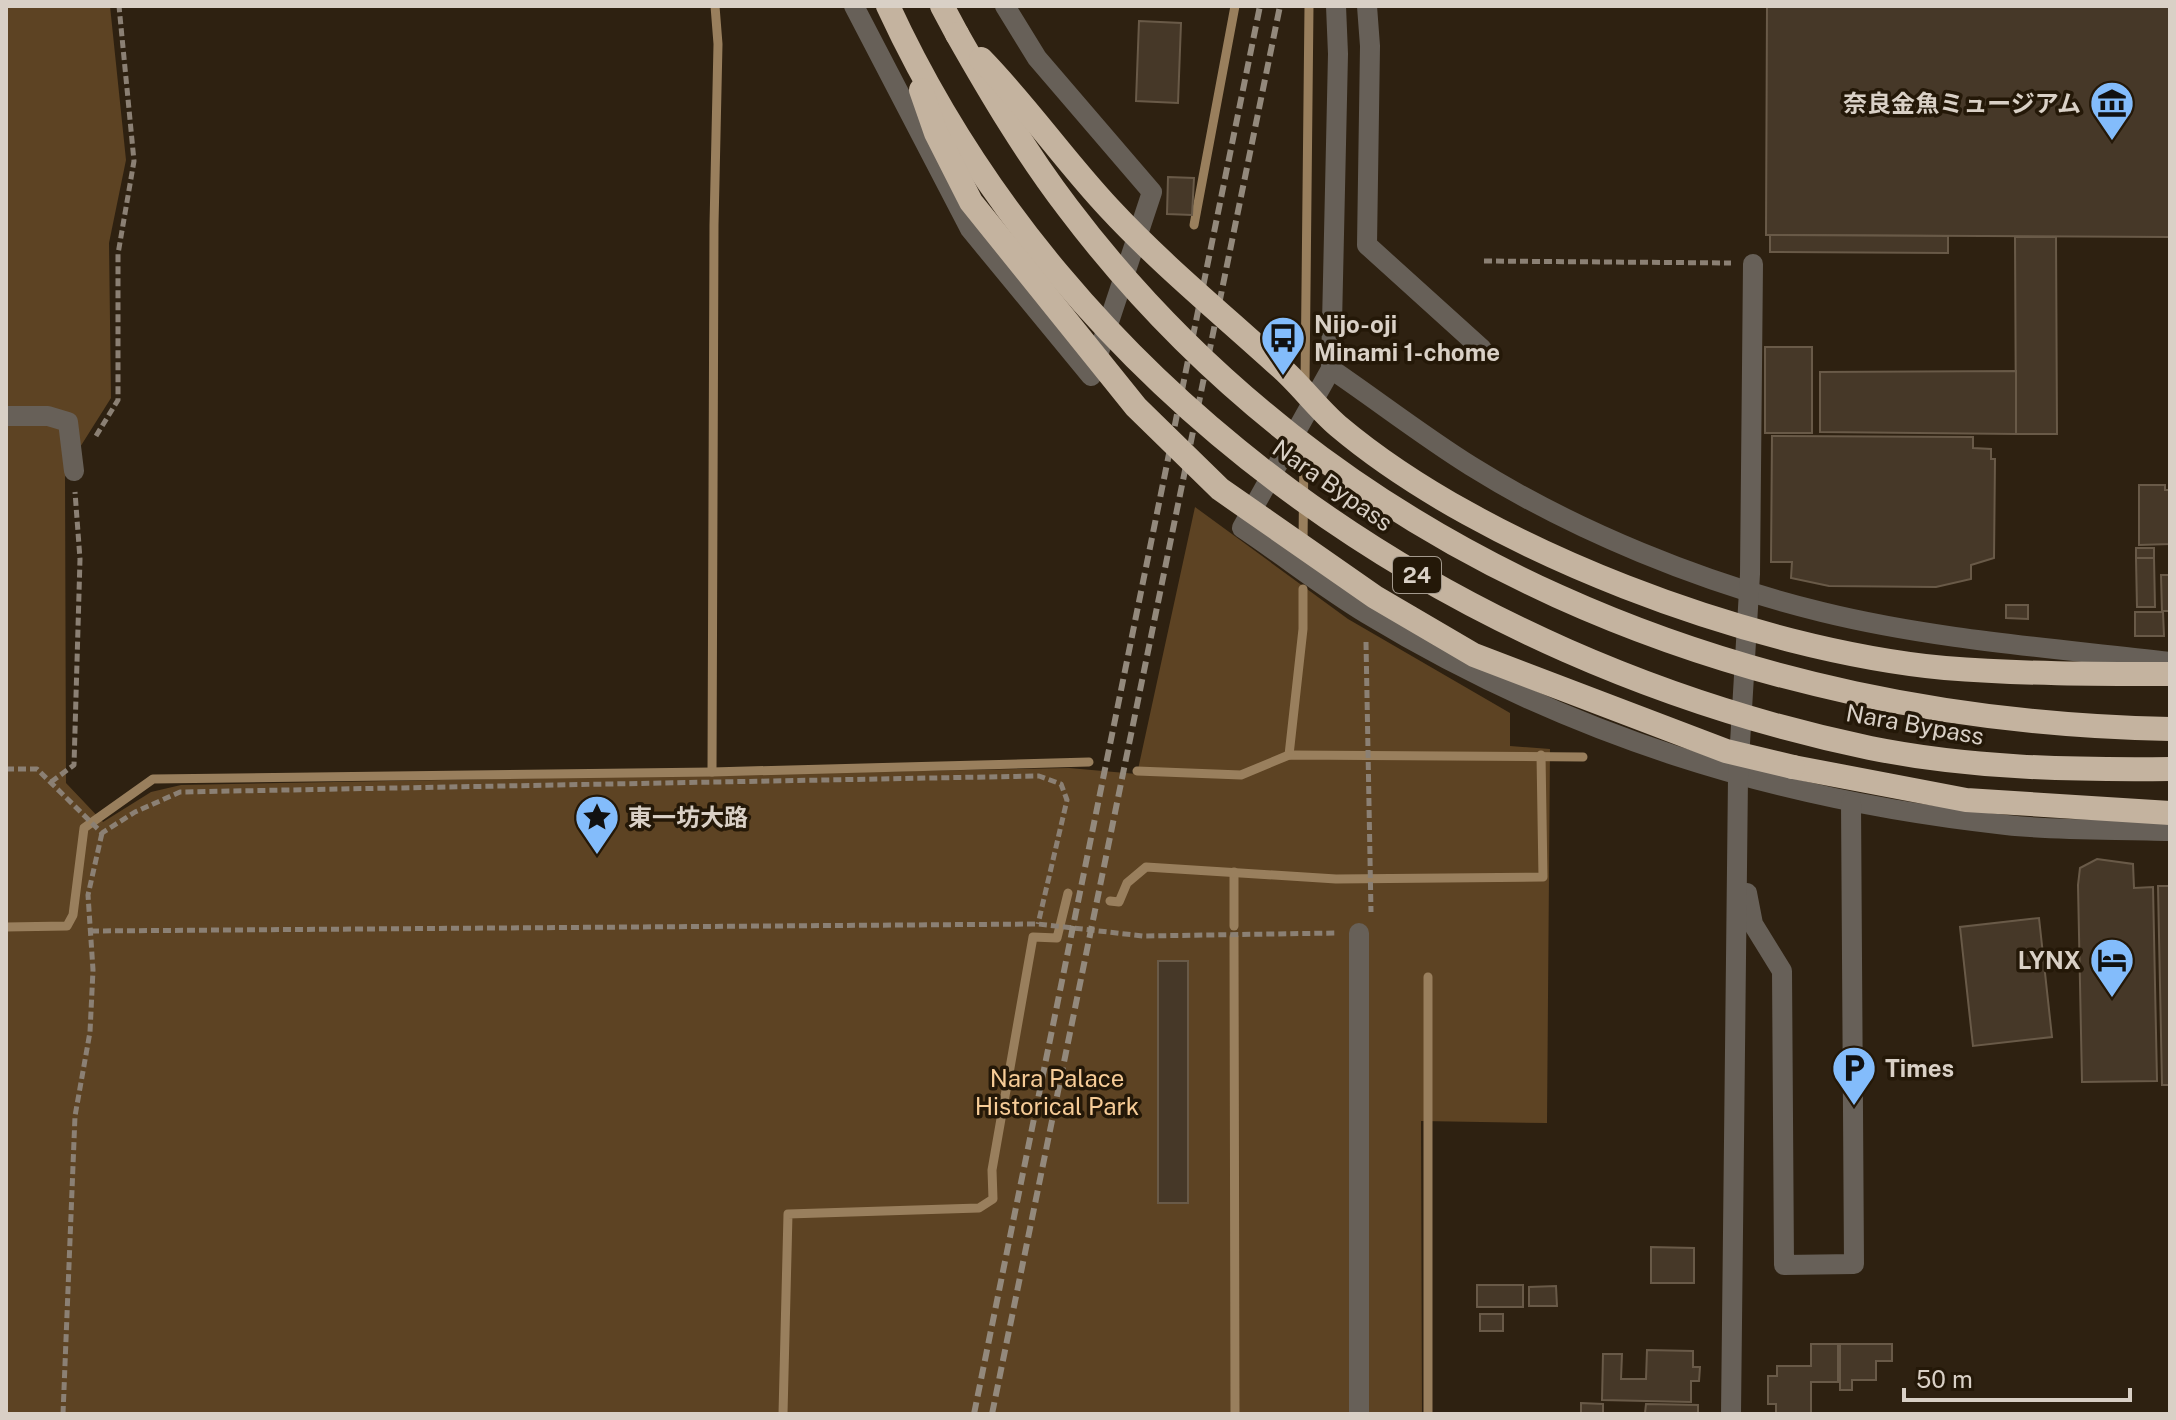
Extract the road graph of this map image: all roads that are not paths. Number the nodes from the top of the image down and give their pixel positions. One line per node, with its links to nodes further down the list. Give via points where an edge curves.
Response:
1 (854, 6): 4 (street, via 970,229 1091,376 1152,192 1037,58)
2 (888, 6): 8 (highway, Nara Bypass / 24, bridge)
3 (942, 6): 7 (highway, Nara Bypass / 24)
4 (1005, 6)
5 (1336, 6): 11 (street)
6 (1367, 6): 10 (street, via 1367,245)
7 (957, 34): 16 (highway, 24, bridge, via 1024,103 1109,208 1336,424 1389,465 1468,514 1551,555 1723,620 1860,655 1989,670); 17 (highway, Nara Bypass / 24, bridge, via 997,105 1068,209 1151,306 1222,377 1304,446 1419,525 1533,586 1662,641 1786,680 1987,717)
8 (902, 37): 18 (highway, Nara Bypass / 24, bridge, via 1021,231 1080,299 1242,456 1313,510 1425,581 1561,651 1684,700 1771,724 1872,748 1991,766); 21 (highway, bridge, via 936,133 971,202 1136,407 1220,489 1375,597 1474,655 1726,751 1966,800)
9 (1747, 263): 14 (street)
10 (1482, 349)
11 (1331, 369): 14 (street, via 1472,467 1604,537); 19 (street, via 1242,528 1366,613 1500,687 1642,746)
12 (6, 416): 13 (street, via 48,416 68,422)
13 (74, 471)
14 (1750, 590): 15 (street, via 1821,612 1954,638); 19 (street)
15 (2170, 662)
16 (2170, 674)
17 (2170, 729)
18 (2170, 769)
19 (1738, 777): 20 (street); 23 (street)
20 (1851, 803): 22 (street, via 2009,825); 23 (street, via 1854,1264 1784,1265 1782,971 1753,924)
21 (2170, 813)
22 (2170, 831)
23 (1739, 850): 26 (street)
24 (1359, 933): 25 (street)
25 (1359, 1414)
26 (1731, 1414)

